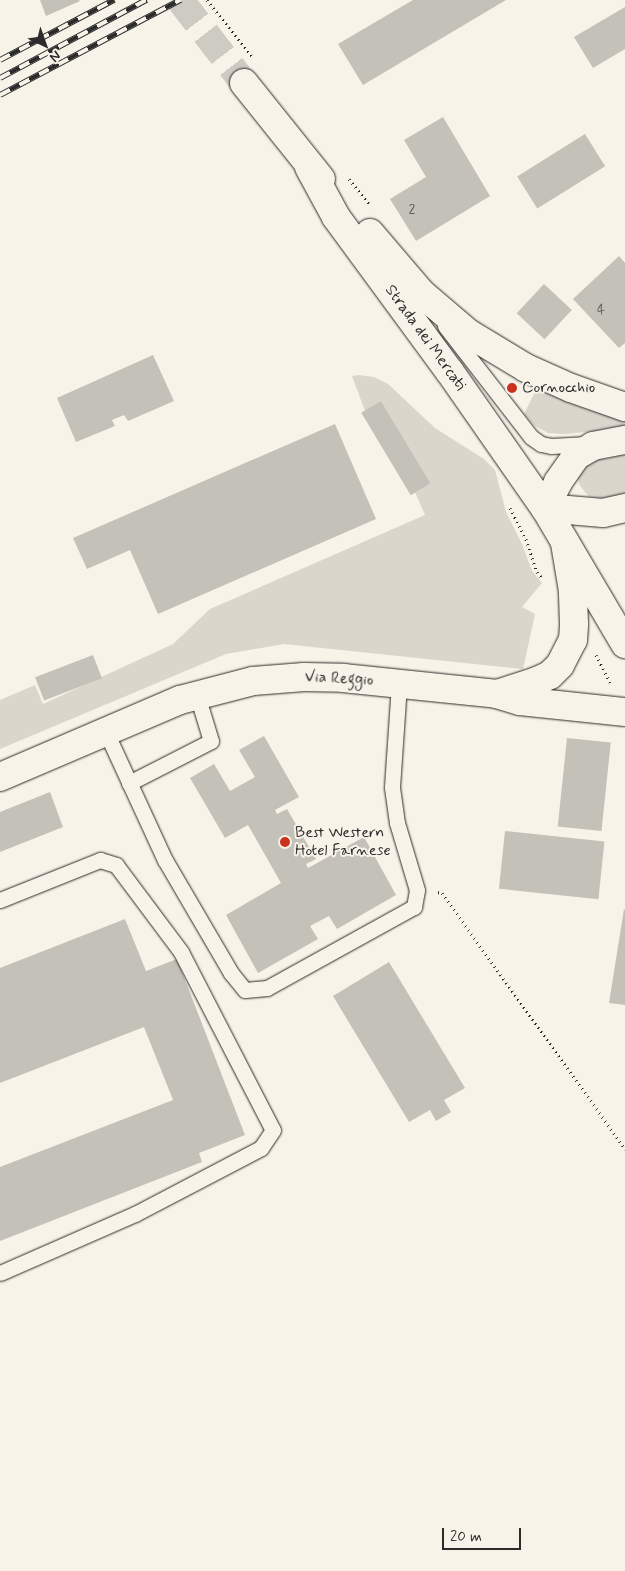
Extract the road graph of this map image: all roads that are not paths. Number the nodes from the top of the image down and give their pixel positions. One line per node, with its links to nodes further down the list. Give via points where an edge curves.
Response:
1 (244, 83): 2 (street, Strada dei Mercati)
2 (309, 166): 3 (street, Strada dei Mercati, via 344,201); 6 (street, Strada dei Mercati, via 336,217)
3 (421, 293): 4 (street, Strada dei Mercati, via 468,333 512,361 571,388); 5 (lane, via 536,441 556,446)
4 (625, 407)
5 (621, 440): 6 (street, via 593,446 576,456 558,482)
6 (546, 508): 7 (street, via 603,512); 8 (street, Strada dei Mercati)
7 (625, 508)
8 (565, 541): 9 (street, Strada dei Mercati); 11 (street, Via Reggio, via 574,609 572,645 564,660 550,674)
9 (625, 644)
10 (399, 684): 11 (street, Via Reggio); 12 (street, Via Reggio, via 336,678 280,678 253,680); 16 (lane, via 392,787 397,823 417,890 414,908 267,988 245,990 231,972 166,860)
11 (497, 694): 13 (street, via 520,701)
12 (196, 695): 14 (street, Via Reggio); 16 (lane, via 211,741)
13 (620, 711)
14 (106, 732): 15 (street, Via Reggio); 16 (lane)
15 (0, 777)
16 (128, 783)
17 (0, 900): 18 (lane, via 100,860 116,865 181,952 273,1130 261,1148 135,1214)
18 (0, 1273)

